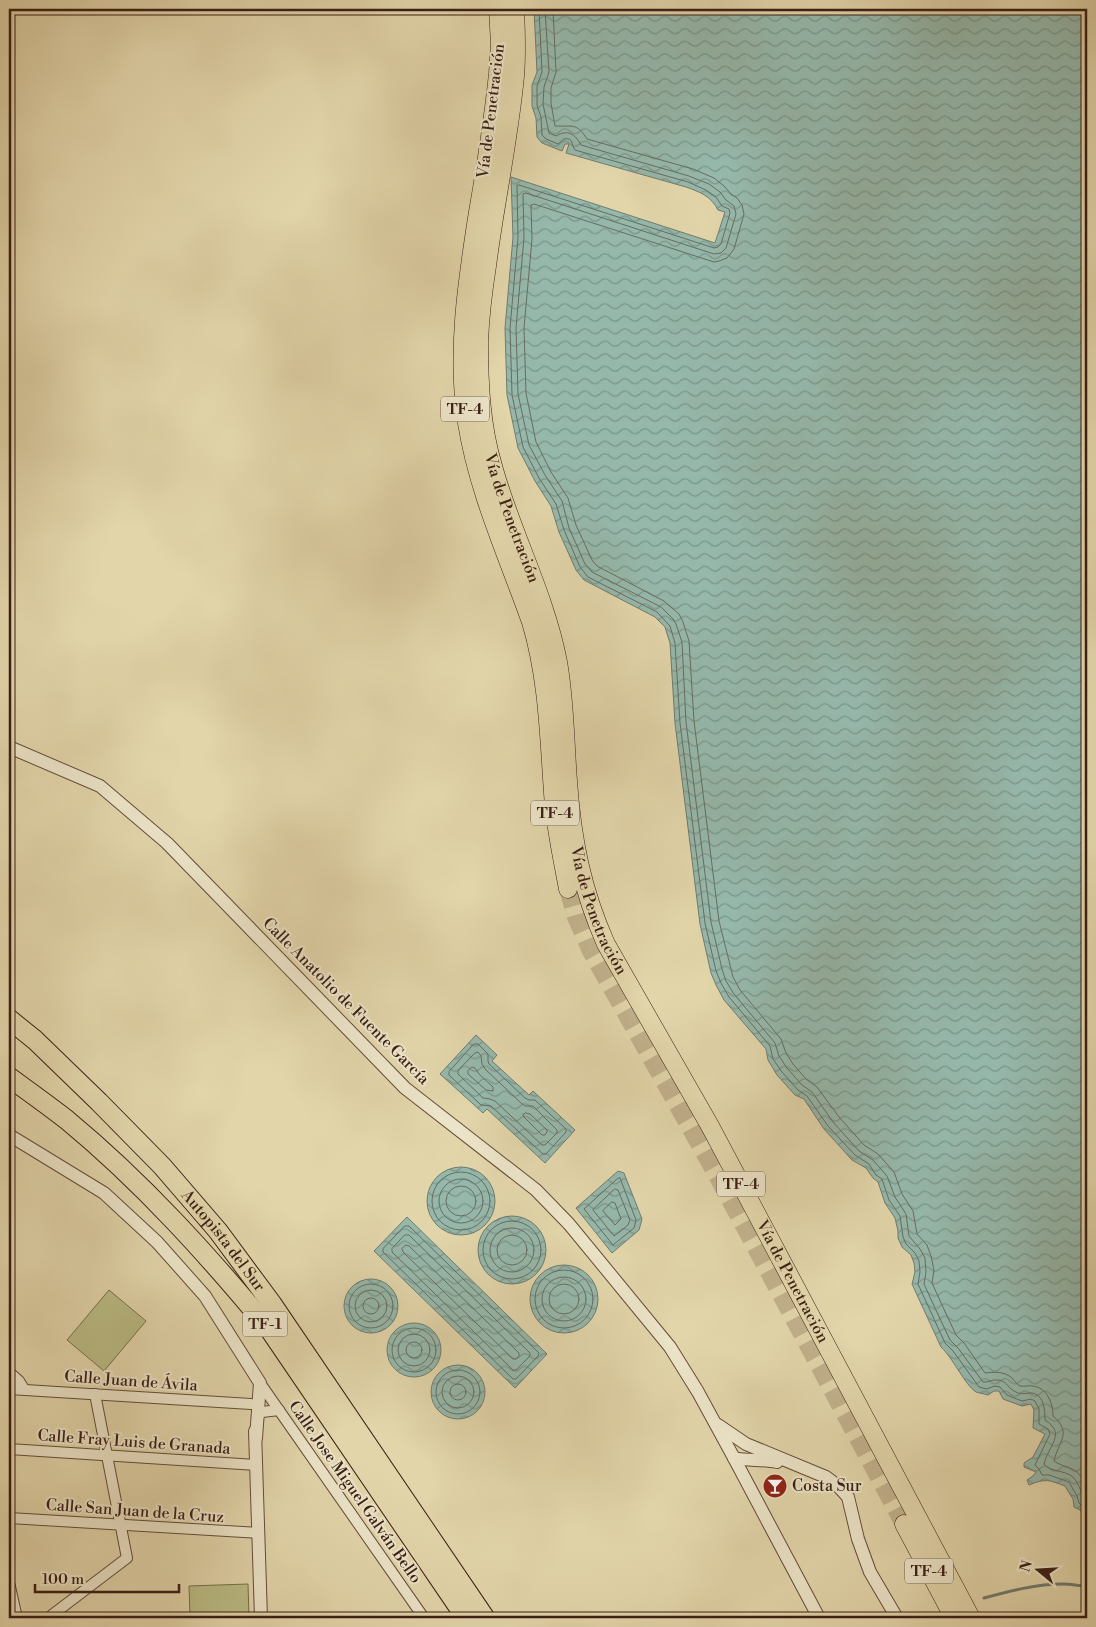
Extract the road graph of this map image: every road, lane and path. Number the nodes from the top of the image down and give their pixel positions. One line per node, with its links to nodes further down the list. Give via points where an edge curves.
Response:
1 (498, 9): 3 (highway, Vía de Penetración / TF-4, via 500,44)
2 (515, 9): 3 (highway, Vía de Penetración / TF-4, via 517,48)
3 (507, 74): 4 (highway, Vía de Penetración / TF-4, via 489,143 466,298 464,395 468,431 478,472 531,622)
4 (557, 735): 6 (highway, Vía de Penetración / TF-4, via 556,825); 42 (highway, Vía de Penetración / TF-4, via 568,783 576,853 588,900 606,944 710,1126)
5 (9, 747): 18 (street, Calle Anatolio de Fuente García, via 100,786 135,815 167,843 405,1088 536,1190 662,1336)
6 (568, 889)
7 (9, 1018): 38 (highway, Autopista del Sur / TF-1, via 162,1166 218,1231 272,1304)
8 (9, 1077): 37 (highway, Autopista del Sur / TF-1, via 66,1120 137,1182 238,1290 270,1330)
9 (10, 1139): 11 (street, via 104,1193 157,1242 205,1296)
10 (9, 1372): 13 (street)
11 (257, 1379): 15 (street); 16 (street, Calle Jose Miguel Galván Bello); 17 (street)
12 (9, 1388): 13 (street, Calle Juan de Ávila)
13 (24, 1389): 14 (street, Calle Juan de Ávila)
14 (95, 1394): 15 (street, Calle Juan de Ávila); 22 (street)
15 (251, 1404): 19 (street)
16 (279, 1410): 17 (street); 36 (street, Calle Jose Miguel Galván Bello)
17 (259, 1415): 19 (street)
18 (714, 1422): 21 (street); 23 (street, Calle Anatolio de Fuente García)
19 (256, 1438): 26 (street)
20 (9, 1449): 22 (street, Calle Fray Luis de Granada)
21 (757, 1449): 23 (street, via 744,1449); 25 (street)
22 (107, 1455): 26 (street, Calle Fray Luis de Granada); 30 (street)
23 (734, 1458): 24 (street); 27 (street, Calle Anatolio de Fuente García)
24 (765, 1460): 25 (street); 27 (street, via 755,1465)
25 (792, 1464): 40 (street, via 826,1477 844,1492 870,1572)
26 (257, 1465): 31 (street)
27 (749, 1485): 39 (street, Calle Anatolio de Fuente García)
28 (9, 1518): 30 (street, Calle San Juan de la Cruz)
29 (904, 1524): 41 (highway, TF-4)
30 (121, 1525): 31 (street, Calle San Juan de la Cruz); 34 (street, via 126,1558)
31 (259, 1534): 35 (street)
32 (9, 1583): 33 (street)
33 (17, 1618)
34 (48, 1618)
35 (261, 1618)
36 (424, 1618)
37 (466, 1618)
38 (485, 1618)
39 (819, 1618)
40 (897, 1618)
41 (954, 1618)
42 (971, 1618)

